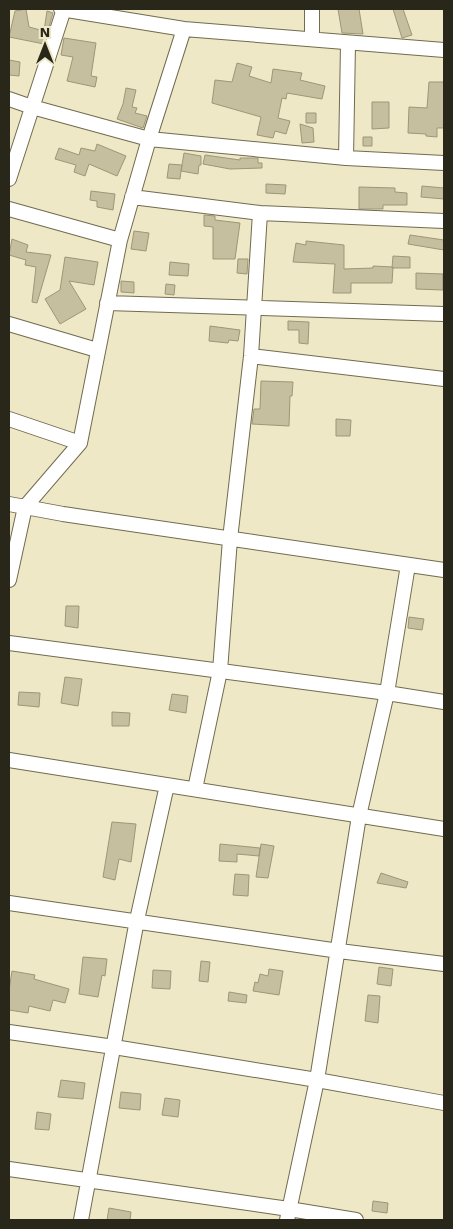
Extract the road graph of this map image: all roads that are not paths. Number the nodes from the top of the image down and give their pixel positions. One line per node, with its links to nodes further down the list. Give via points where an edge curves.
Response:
1 (63, 9): 3 (street); 9 (street)
2 (312, 9): 5 (street)
3 (119, 13): 4 (street)
4 (184, 29): 5 (street); 10 (street)
5 (312, 39): 6 (street)
6 (348, 44): 7 (street); 11 (street)
7 (444, 50)
8 (9, 99): 9 (street)
9 (32, 107): 10 (street); 13 (street)
10 (149, 139): 11 (street); 14 (street)
11 (346, 158): 12 (street)
12 (444, 162)
13 (9, 179)
14 (132, 197): 16 (street); 18 (street)
15 (9, 209): 18 (street)
16 (260, 213): 17 (street); 20 (street)
17 (444, 221)
18 (120, 240): 19 (street)
19 (107, 303): 20 (street); 23 (street)
20 (254, 308): 21 (street); 24 (street)
21 (444, 314)
22 (9, 324): 23 (street)
23 (97, 350): 27 (street)
24 (252, 356): 25 (street); 30 (street)
25 (444, 379)
26 (9, 419): 27 (street)
27 (80, 443): 29 (street)
28 (9, 504): 29 (street)
29 (25, 507): 30 (street); 33 (street)
30 (230, 538): 31 (street); 35 (street)
31 (408, 565): 32 (street); 36 (street)
32 (444, 570)
33 (9, 580)
34 (9, 643): 35 (street)
35 (220, 671): 36 (street); 40 (street)
36 (387, 692): 37 (street); 41 (street)
37 (444, 702)
38 (9, 760): 39 (street)
39 (167, 785): 40 (street); 44 (street)
40 (195, 789): 41 (street)
41 (359, 816): 42 (street); 45 (street)
42 (444, 829)
43 (9, 902): 44 (street)
44 (137, 920): 45 (street); 48 (street)
45 (339, 951): 46 (street); 49 (street)
46 (444, 964)
47 (9, 1032): 48 (street)
48 (114, 1047): 49 (street); 52 (street)
49 (317, 1080): 50 (street); 53 (street)
50 (444, 1103)
51 (9, 1169): 52 (street)
52 (88, 1181): 53 (street); 54 (street)
53 (288, 1215): 55 (street)
54 (81, 1220)
55 (356, 1220)

